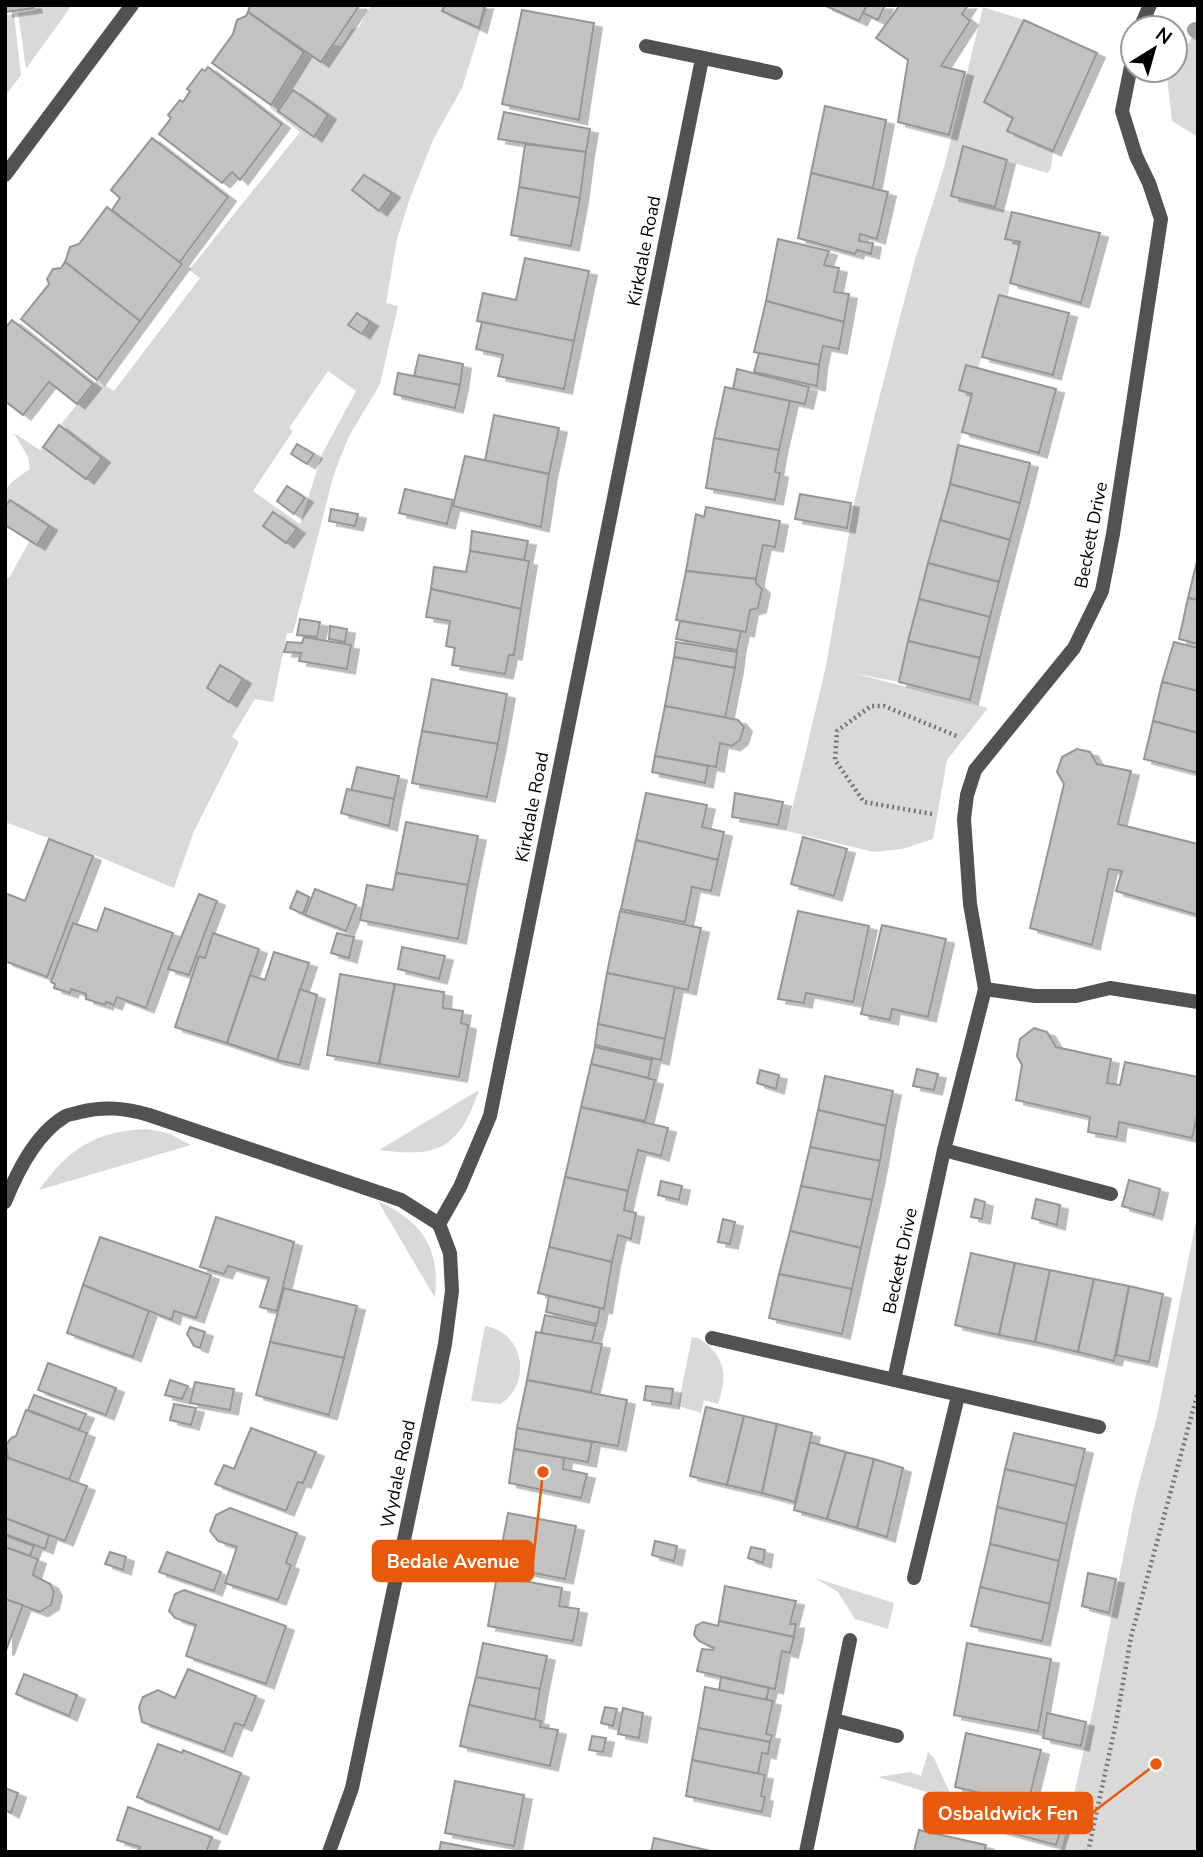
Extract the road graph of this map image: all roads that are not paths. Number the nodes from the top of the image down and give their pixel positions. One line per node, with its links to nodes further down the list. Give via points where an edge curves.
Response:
1 (132, 5): 6 (street)
2 (646, 46): 3 (street)
3 (702, 59): 4 (street); 12 (street, Kirkdale Road, via 490,1116)
4 (776, 73)
5 (1127, 84): 7 (street, Beckett Drive, via 1122,111 1161,219 1114,534 1102,591 1074,648 975,770 967,795 964,819 970,904)
6 (5, 175)
7 (985, 989): 8 (street, via 1076,996 1110,988); 9 (street, Beckett Drive)
8 (1198, 1002)
9 (944, 1150): 10 (street); 14 (street, Beckett Drive)
10 (1111, 1194)
11 (5, 1202): 12 (street, via 35,1145 65,1116 100,1107 126,1108 401,1200)
12 (439, 1224): 21 (street, Wydale Road, via 450,1253 452,1291 445,1344 355,1776)
13 (712, 1338): 14 (street)
14 (894, 1380): 15 (street)
15 (958, 1396): 16 (street); 17 (street)
16 (1098, 1427)
17 (914, 1578)
18 (850, 1640): 19 (street)
19 (834, 1720): 20 (street); 22 (street)
20 (897, 1737)
21 (329, 1852)
22 (806, 1852)

